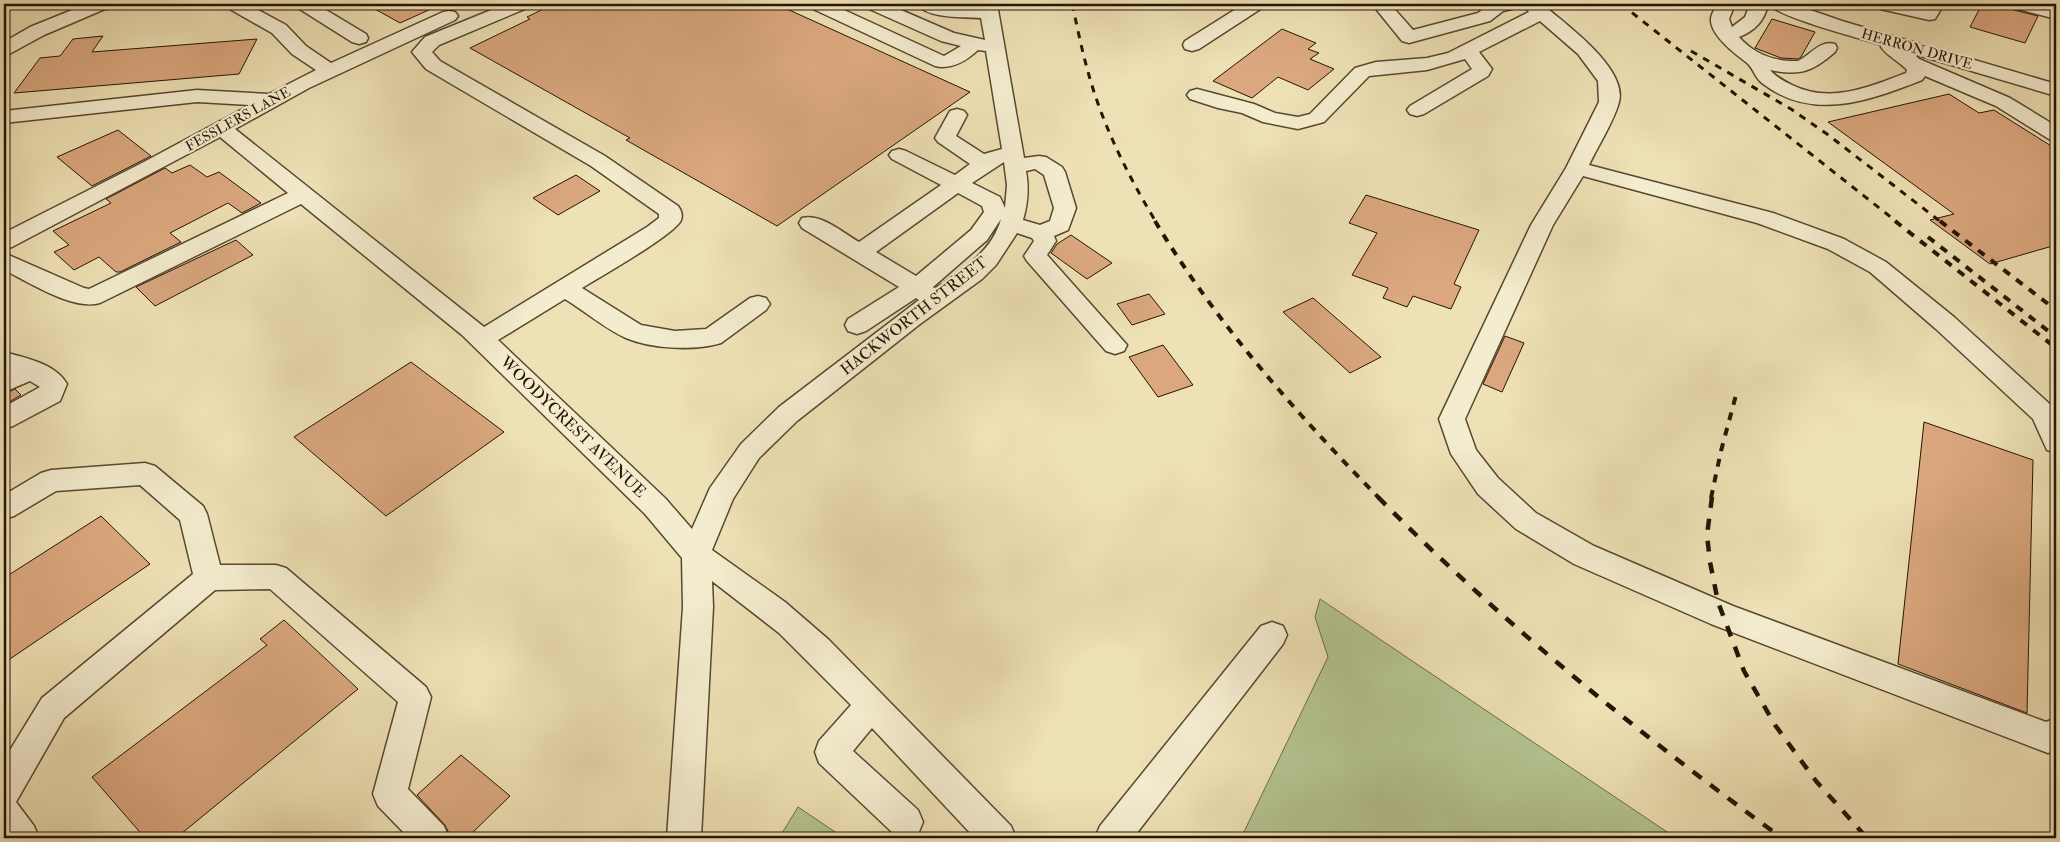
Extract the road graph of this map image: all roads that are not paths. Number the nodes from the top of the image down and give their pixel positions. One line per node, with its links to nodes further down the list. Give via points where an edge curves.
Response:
1 (109, 4): 27 (street, via 37,31)
2 (234, 4): 31 (street, via 279,29 299,50)
3 (304, 4): 23 (street)
4 (476, 4): 31 (street, FESSLERS LANE)
5 (521, 4): 52 (street, via 432,41 420,52 433,65 598,161 670,211 670,220 655,232)
6 (817, 4): 24 (street, via 942,62 950,62)
7 (873, 4): 24 (street, via 948,37)
8 (926, 4): 19 (street, via 940,10)
9 (1256, 4): 25 (street)
10 (1381, 4): 17 (street, via 1409,37 1484,16)
11 (1726, 4): 21 (street, via 1720,24)
12 (1759, 4): 21 (street, via 1752,22)
13 (1778, 4): 22 (street, HERRON DRIVE)
14 (1882, 4): 15 (street, via 1929,15)
15 (1935, 4)
16 (2020, 4): 20 (street)
17 (1500, 5)
18 (1536, 8): 28 (street); 43 (street, via 1585,50 1608,82 1609,102)
19 (988, 9): 24 (street, HACKWORTH STREET)
20 (2056, 14)
21 (1727, 34): 29 (street, via 1743,52)
22 (1870, 35): 30 (street); 32 (street, HERRON DRIVE)
23 (358, 38)
24 (984, 45): 41 (street, HACKWORTH STREET)
25 (1192, 45)
26 (1828, 48): 29 (street, via 1805,66 1780,66)
27 (4, 49)
28 (1469, 52): 33 (street, via 1427,64 1362,72 1317,118 1298,123 1270,118); 35 (street, via 1481,72)
29 (1755, 59): 30 (street, via 1766,77 1793,94 1806,99 1832,101 1862,96 1915,76 1917,69)
30 (1914, 64): 39 (street, via 2003,102)
31 (330, 71): 34 (street, FESSLERS LANE)
32 (2056, 90)
33 (1197, 95)
34 (274, 100): 37 (street, via 197,96); 38 (street, FESSLERS LANE)
35 (1417, 110)
36 (957, 115): 42 (street, via 945,138)
37 (4, 117)
38 (222, 129): 45 (street, WOODYCREST AVENUE); 49 (street, FESSLERS LANE)
39 (2056, 135)
40 (899, 155): 44 (street)
41 (1014, 159): 42 (street, via 991,159); 47 (street, HACKWORTH STREET, via 1018,185); 48 (street, via 1039,162 1054,172 1065,208 1060,225)
42 (984, 164): 44 (street)
43 (1577, 168): 60 (street, via 1764,218 1836,244 1878,267 2044,414); 66 (street, via 1542,225 1452,419 1464,454 1488,486 1526,520 1584,554 1722,614 2029,731 2048,738)
44 (956, 184): 50 (street); 53 (street, via 992,202 995,212 979,235)
45 (304, 194): 51 (street, via 92,298 80,296); 56 (street, WOODYCREST AVENUE)
46 (810, 223): 50 (street)
47 (1011, 224): 48 (street); 53 (street, HACKWORTH STREET, via 999,246 974,273)
48 (1042, 233): 57 (street, via 1045,241 1035,256)
49 (4, 242)
50 (860, 253): 53 (street)
51 (4, 261)
52 (565, 288): 54 (street, via 634,332 675,340 712,337); 56 (street)
53 (926, 294): 55 (street); 62 (street, HACKWORTH STREET, via 768,432 734,473 720,496)
54 (758, 304)
55 (857, 325)
56 (482, 339): 62 (street, WOODYCREST AVENUE, via 655,506)
57 (1115, 345)
58 (10, 368): 59 (street, via 54,384 51,394)
59 (4, 419)
60 (2056, 443)
61 (4, 508): 63 (street, via 50,481 145,474 193,514)
62 (696, 554): 65 (street, WOODYCREST AVENUE, via 738,583 817,649); 72 (street, via 698,607)
63 (209, 578): 67 (street, via 53,708); 71 (street, via 276,577 415,697 390,794)
64 (1272, 634): 74 (street)
65 (871, 706): 69 (street, via 830,752); 73 (street, WOODYCREST AVENUE)
66 (2056, 733)
67 (4, 792)
68 (4, 814): 70 (street)
69 (906, 822)
70 (22, 838)
71 (432, 838)
72 (684, 838)
73 (999, 838)
74 (1112, 838)

